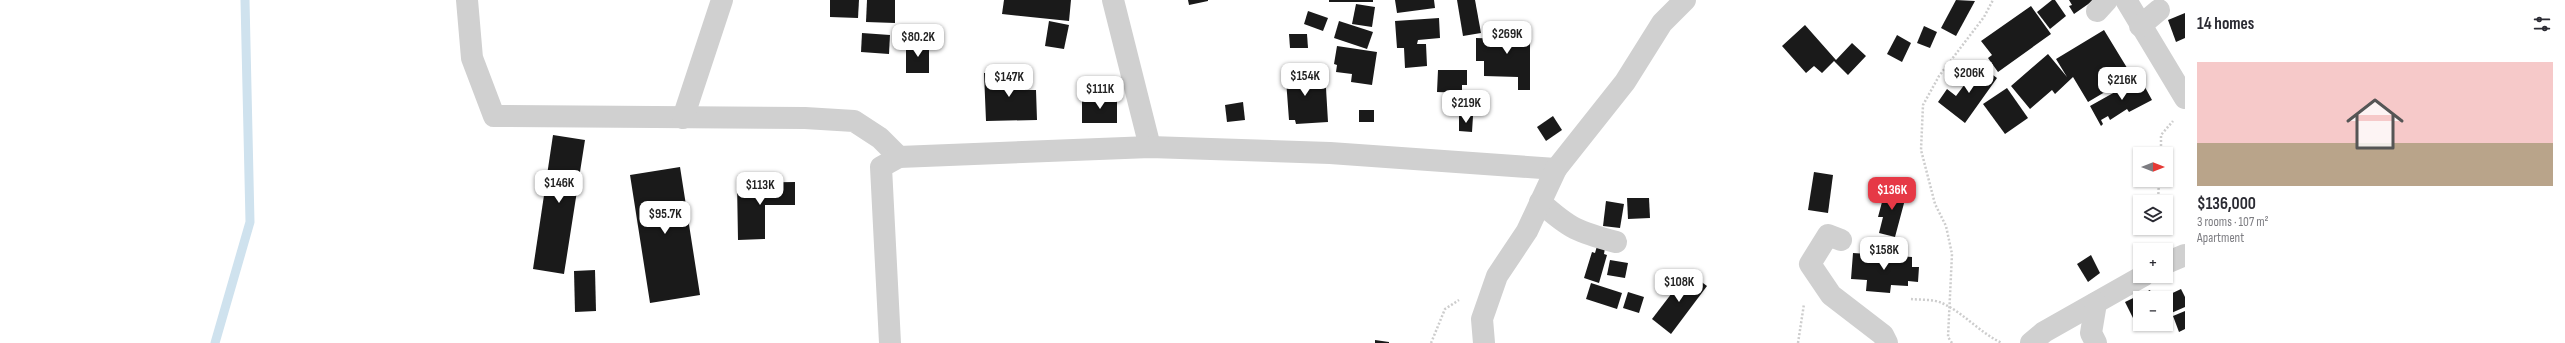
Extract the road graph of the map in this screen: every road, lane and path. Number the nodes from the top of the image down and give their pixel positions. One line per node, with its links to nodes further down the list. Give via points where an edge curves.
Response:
1 (467, 0): 10 (street, via 472,58 494,116)
2 (722, 0): 10 (street)
3 (1113, 0): 11 (street)
4 (1685, 0): 14 (street, via 1662,23 1625,82)
5 (1993, 0): 23 (path, via 1984,17 1939,76 1923,105 1921,150 1935,204 1946,226 1952,254)
6 (2126, 0): 8 (street)
7 (2159, 10): 8 (street)
8 (2140, 26): 9 (street, via 2163,58)
9 (2180, 107): 12 (path, via 2161,135)
10 (683, 118): 13 (street, via 805,118 854,121 880,138)
11 (1150, 147): 13 (street); 14 (street, via 1330,153)
12 (2160, 147)
13 (899, 156): 24 (street, via 881,167)
14 (1556, 168): 15 (street)
15 (1540, 202): 17 (street, via 1560,221 1578,232); 25 (street, via 1527,231 1497,276 1482,319)
16 (1841, 240): 26 (street, via 1828,236 1810,264 1831,295 1883,335)
17 (1616, 242)
18 (2185, 255): 19 (street)
19 (2173, 260)
20 (2133, 282): 22 (street)
21 (1911, 299): 23 (path, via 1940,302)
22 (2096, 303): 29 (street, via 2044,332); 30 (street, via 2091,333)
23 (1949, 307): 27 (path, via 1948,337); 28 (path)
24 (890, 343)
25 (1484, 343)
26 (1887, 343)
27 (1952, 343)
28 (2002, 343)
29 (2031, 343)
30 (2096, 343)

